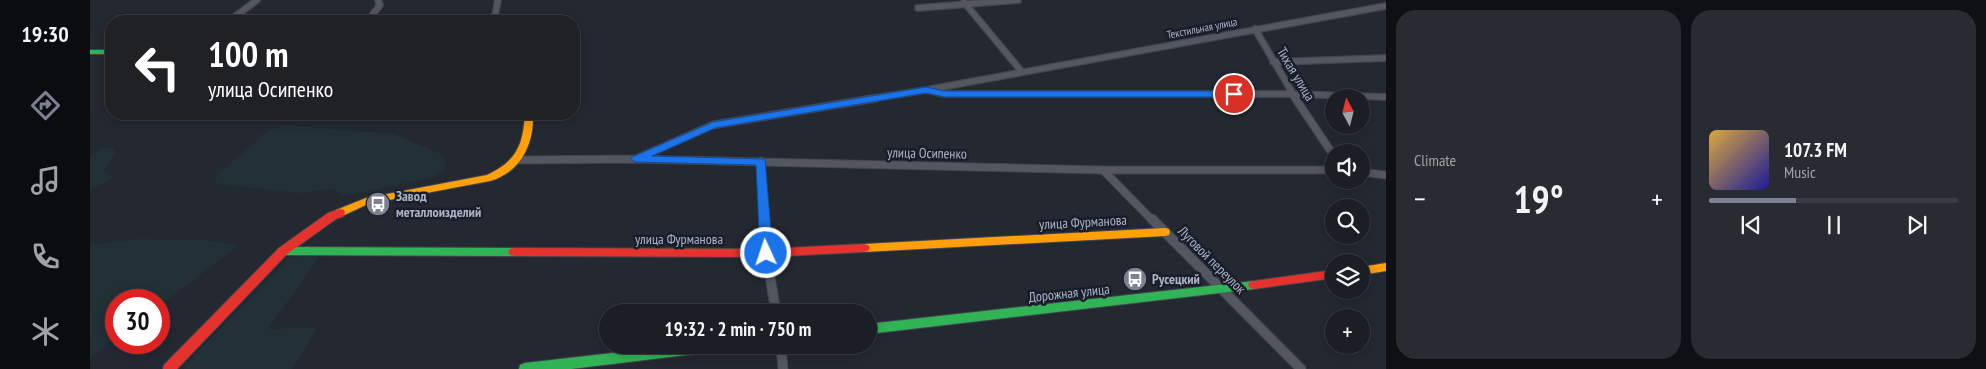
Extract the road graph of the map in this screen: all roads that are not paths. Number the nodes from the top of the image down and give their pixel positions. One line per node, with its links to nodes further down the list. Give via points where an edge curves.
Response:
1 (258, 0): 8 (street)
2 (378, 0): 9 (street, via 380,5)
3 (498, 0): 10 (street)
4 (1018, 0): 5 (street)
5 (964, 2): 7 (street); 16 (street)
6 (1386, 6): 11 (street, Текстильная улица)
7 (918, 8)
8 (237, 15)
9 (372, 15)
10 (495, 15)
11 (1255, 29): 15 (street, Тихая улица); 16 (street, Текстильная улица)
12 (90, 52): 13 (street)
13 (105, 52)
14 (1386, 58): 15 (street)
15 (1272, 62): 18 (street, Тихая улица)
16 (1022, 72): 17 (street, Текстильная улица)
17 (926, 90): 18 (street, via 945,94); 22 (street, Текстильная улица, via 713,125)
18 (1292, 94): 19 (street); 21 (street, Тихая улица)
19 (1386, 97)
20 (529, 120): 23 (street, via 529,131)
21 (1326, 144)
22 (636, 159): 23 (street, улица Осипенко); 24 (street, улица Осипенко)
23 (519, 160): 30 (street, via 509,170 490,178 353,205 317,225)
24 (761, 161): 25 (street, улица Осипенко); 31 (street)
25 (1103, 170): 26 (street, улица Осипенко); 29 (street, Луговой переулок)
26 (1325, 170)
27 (1370, 173): 28 (street)
28 (1386, 175)
29 (1165, 232): 31 (street, улица Фурманова); 35 (street, Луговой переулок)
30 (283, 251): 31 (street, улица Фурманова); 40 (street)
31 (766, 253): 36 (street)
32 (1386, 267): 33 (street)
33 (1370, 270)
34 (1325, 275): 35 (street, Дорожная улица)
35 (1222, 290): 37 (street, Дорожная улица); 43 (street, Луговой переулок)
36 (775, 304)
37 (877, 328)
38 (651, 354): 41 (street)
39 (782, 354): 42 (street)
40 (169, 369)
41 (525, 369)
42 (783, 369)
43 (1301, 369)

